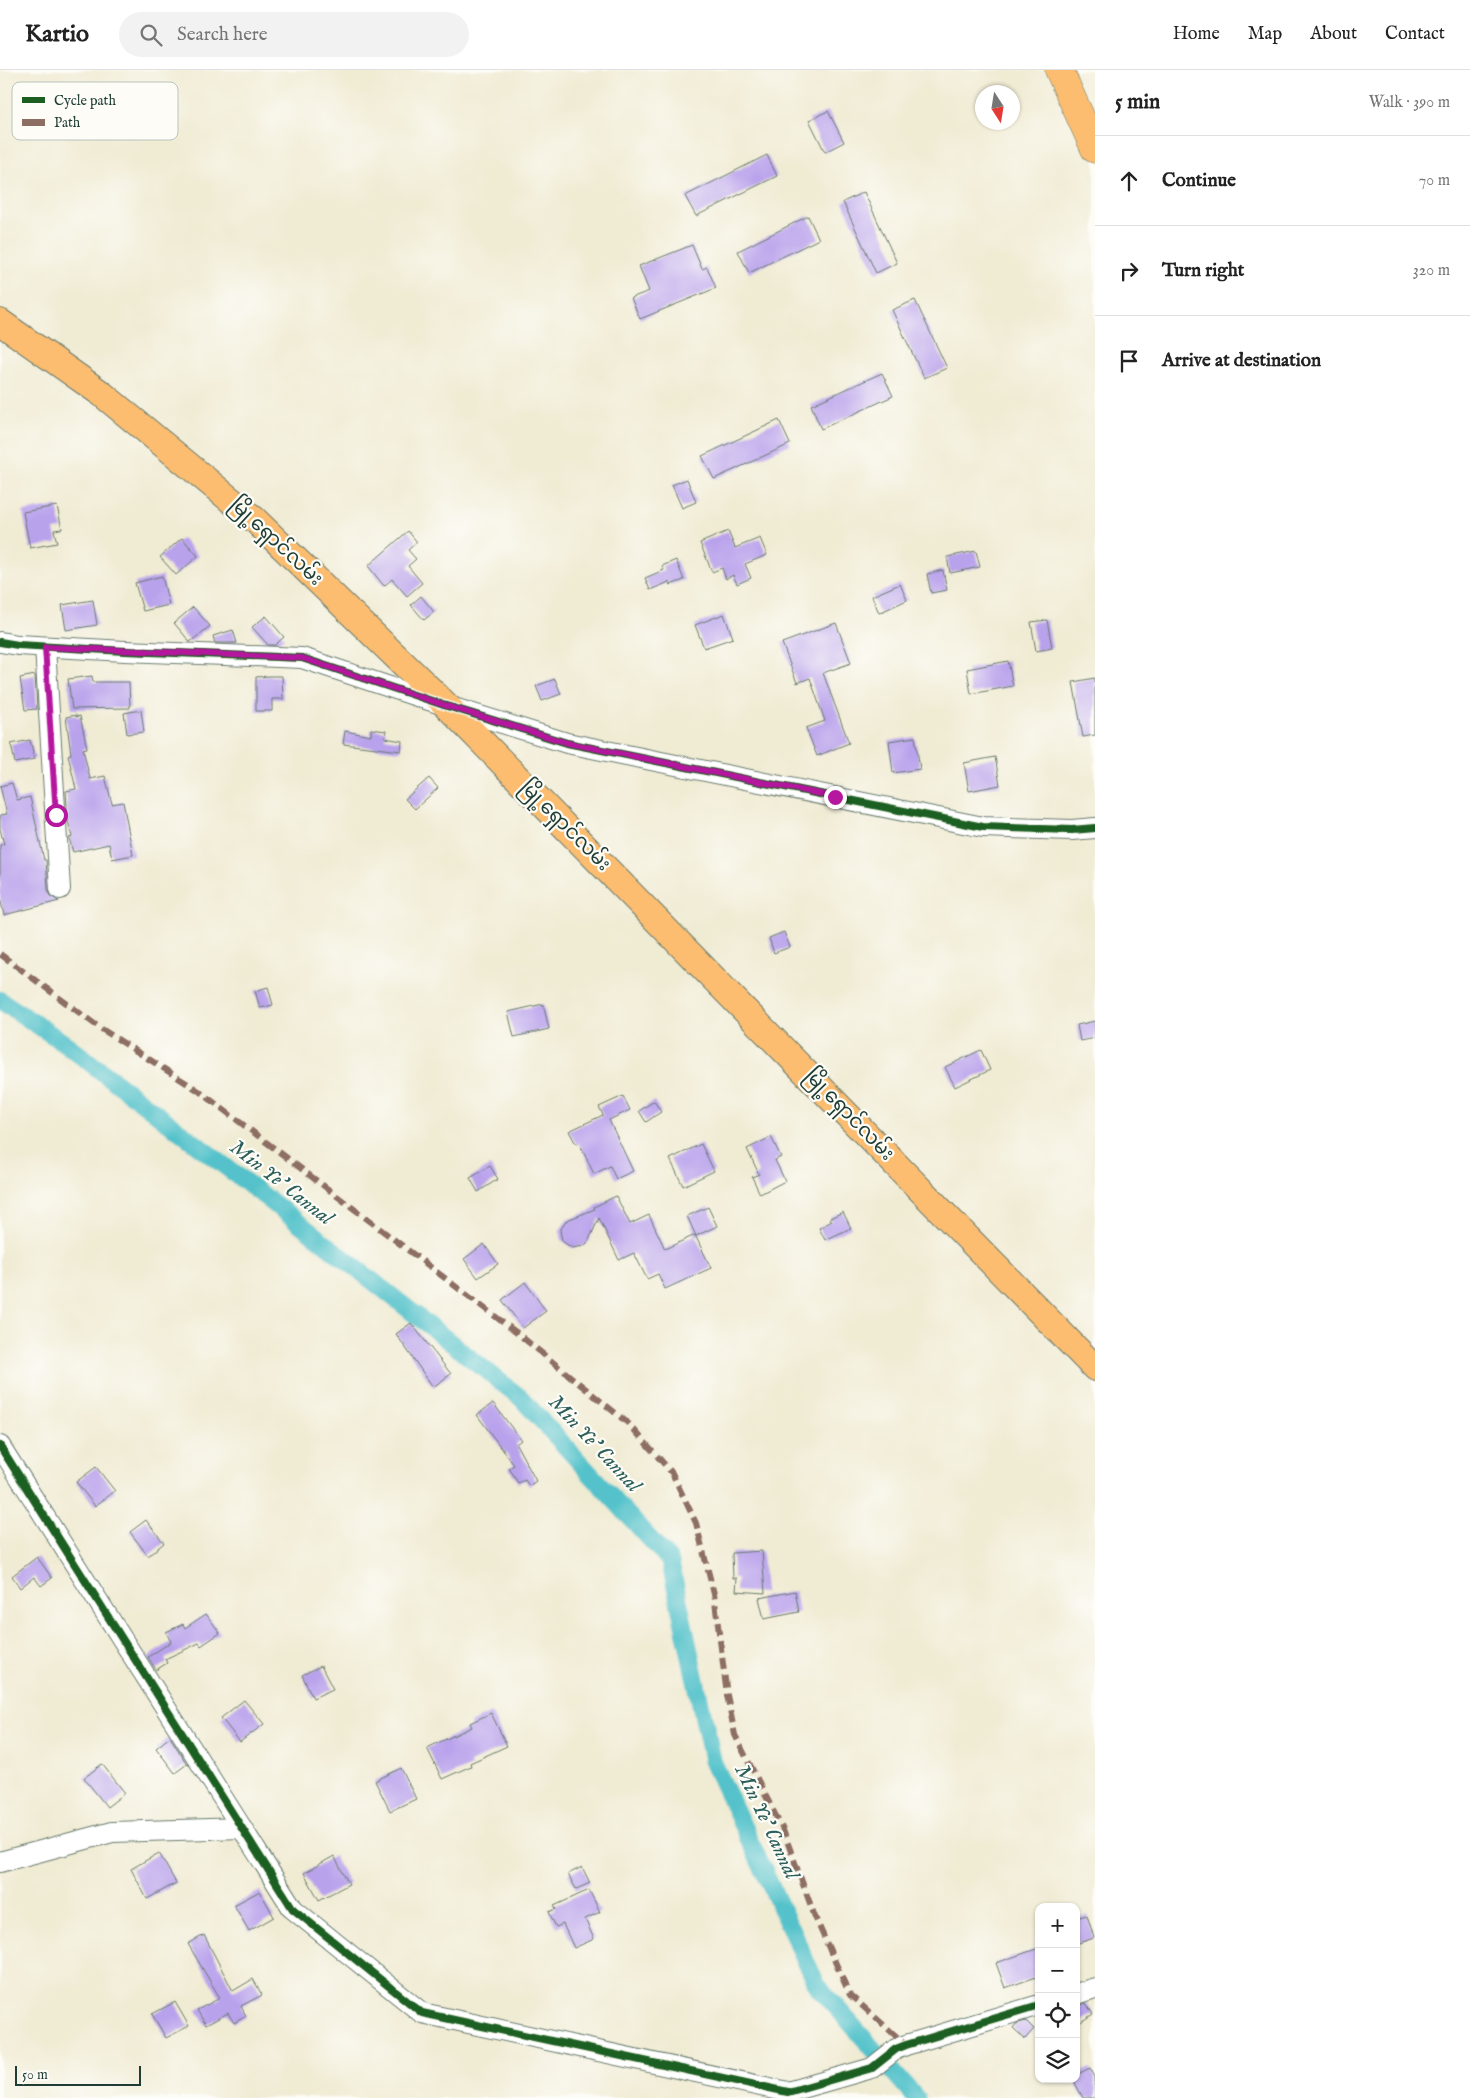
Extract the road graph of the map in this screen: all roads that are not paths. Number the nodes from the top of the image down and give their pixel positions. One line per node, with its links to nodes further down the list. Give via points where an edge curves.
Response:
1 (1058, 70): 2 (highway)
2 (1095, 148)
3 (0, 322): 6 (main road, မြို့ရှောင်လမ်း, via 102,394 255,520)
4 (0, 642): 5 (street)
5 (45, 647): 6 (street, via 302,658); 8 (street)
6 (447, 706): 7 (street, via 568,743 983,826); 9 (main road, မြို့ရှောင်လမ်း)
7 (1095, 828)
8 (60, 889)
9 (1095, 1368)
10 (0, 1446): 11 (street)
11 (242, 1828): 12 (street, via 112,1832); 15 (street, via 294,1909 422,2013 788,2092 872,2068 906,2045)
12 (0, 1862)
13 (1095, 1988): 14 (street)
14 (1079, 1993)
15 (1035, 2006)

